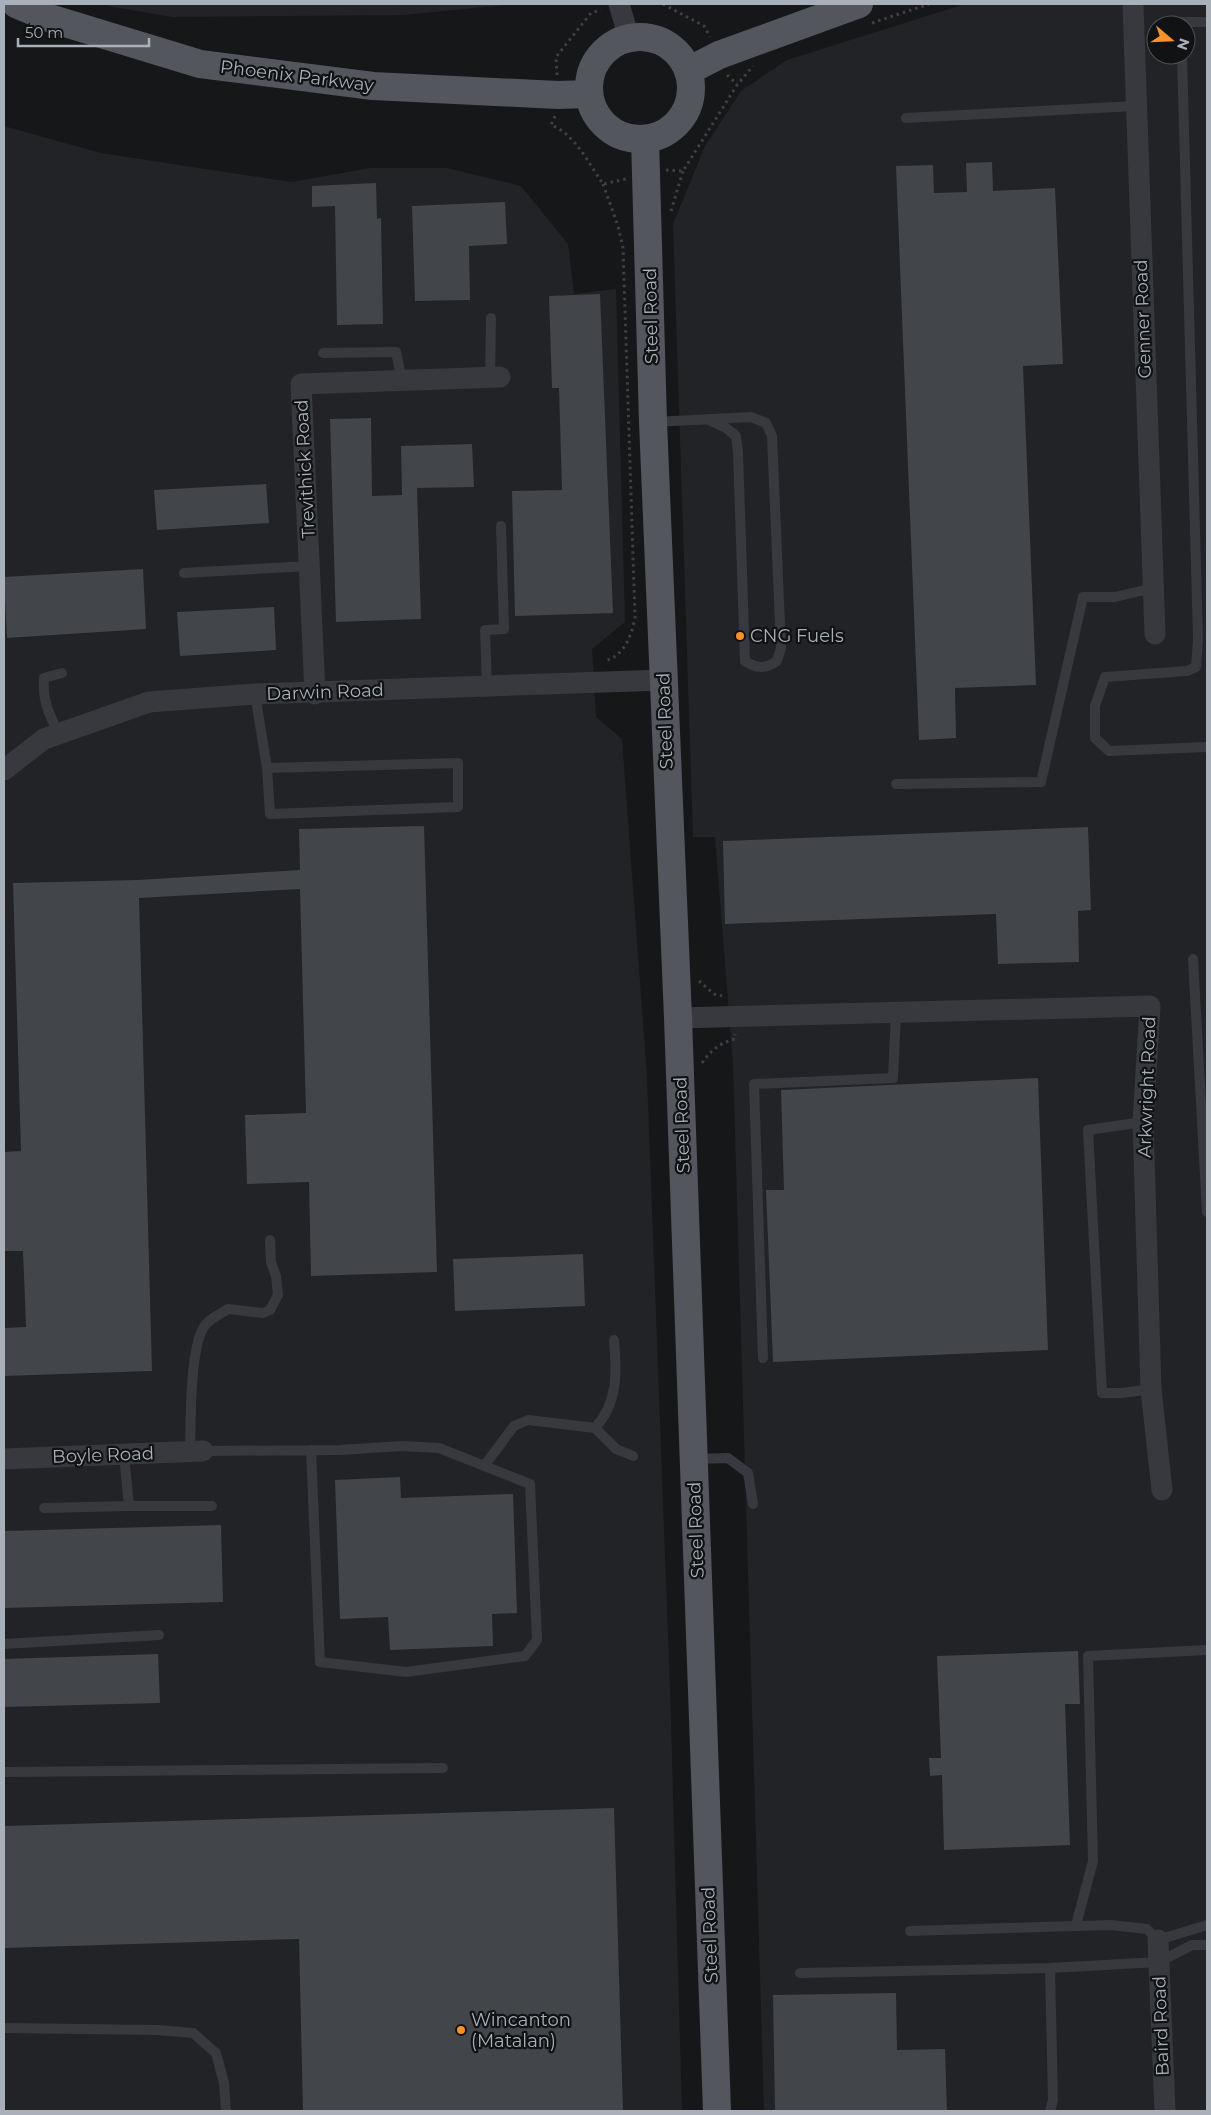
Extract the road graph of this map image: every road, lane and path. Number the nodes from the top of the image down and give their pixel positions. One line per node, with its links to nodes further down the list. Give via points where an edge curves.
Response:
1 (16, 4): 9 (main road, Phoenix Parkway, via 49,18 200,64 373,86)
2 (860, 4): 7 (main road, via 719,55)
3 (1133, 4): 10 (street, Genner Road)
4 (614, 5): 5 (street); 9 (path, via 591,13 556,57)
5 (629, 38): 7 (main road, via 647,38 664,43 678,54); 8 (main road, via 610,46 597,59 590,76)
6 (1182, 65): 33 (lane, via 1198,633 1196,667 1186,671 1106,677 1095,706 1095,738 1109,751)
7 (688, 71): 13 (main road, via 691,89 688,106 679,122 665,133)
8 (588, 94): 9 (main road, Phoenix Parkway); 13 (main road, via 598,119 611,131 627,138)
9 (558, 95): 12 (path)
10 (1135, 106): 11 (lane); 24 (street, Genner Road)
11 (906, 118)
12 (551, 125)
13 (645, 140): 20 (main road, Steel Road)
14 (603, 184): 28 (path, via 616,217 623,248 635,617 633,631 624,649 608,661 589,664)
15 (491, 318): 17 (lane)
16 (323, 353): 18 (lane, via 396,352)
17 (495, 378): 18 (street, Trevithick Road)
18 (402, 381): 22 (street, Trevithick Road, via 301,384)
19 (707, 420): 19 (lane, via 751,418 766,424 772,436 781,648 778,661 768,667 756,668 745,661 736,436); 20 (lane)
20 (653, 422): 27 (main road, Steel Road)
21 (501, 526): 29 (lane, via 504,629 485,630)
22 (310, 566): 23 (lane); 31 (street, Trevithick Road)
23 (184, 572)
24 (1153, 588): 25 (street, Genner Road); 36 (lane, via 1115,597 1083,596 1041,782)
25 (1155, 634)
26 (62, 673): 32 (lane, via 44,678 43,693 48,714)
27 (663, 680): 28 (street, Darwin Road); 39 (main road, Steel Road)
28 (590, 683): 29 (street, Darwin Road)
29 (487, 687): 31 (street, Darwin Road)
30 (255, 694): 31 (street, Darwin Road); 32 (street, Darwin Road, via 150,702); 34 (lane)
31 (314, 694)
32 (58, 734): 35 (street, Darwin Road, via 44,739)
33 (1207, 747)
34 (267, 768): 34 (lane, via 458,764 458,807 270,814)
35 (4, 770)
36 (896, 784)
37 (1193, 959): 41 (lane)
38 (896, 1012): 39 (street, Arkwright Road); 40 (street, Arkwright Road, via 1150,1006); 44 (lane, via 893,1078 754,1084)
39 (678, 1018): 52 (main road, Steel Road)
40 (1143, 1122): 45 (street, Arkwright Road); 45 (lane, via 1088,1130 1102,1393)
41 (1207, 1212)
42 (270, 1240): 48 (lane, via 278,1295 270,1310 263,1313 228,1308 206,1325 198,1345 192,1379)
43 (614, 1340): 46 (lane, via 617,1372 614,1395 602,1421)
44 (763, 1358)
45 (1151, 1389): 54 (street, Arkwright Road)
46 (595, 1428): 50 (lane, via 616,1449); 53 (lane, via 528,1420 514,1426)
47 (311, 1450): 48 (lane); 53 (lane, via 402,1446 439,1448); 53 (lane, via 320,1662 406,1672 525,1656 537,1640 530,1484)
48 (196, 1452): 49 (street, Boyle Road)
49 (124, 1455): 51 (street, Boyle Road); 56 (lane)
50 (633, 1456)
51 (4, 1459)
52 (693, 1459): 55 (lane, via 728,1458 748,1473); 74 (main road, Steel Road)
53 (484, 1466)
54 (1162, 1490)
55 (753, 1504)
56 (128, 1506): 57 (lane); 58 (lane)
57 (212, 1506)
58 (44, 1508)
59 (159, 1635): 60 (lane)
60 (4, 1644)
61 (1207, 1650): 64 (lane, via 1088,1656 1093,1860)
62 (443, 1768): 63 (lane)
63 (4, 1772)
64 (1076, 1925): 66 (lane); 67 (lane, via 1147,1929)
65 (1207, 1925): 67 (lane)
66 (910, 1931)
67 (1158, 1940): 69 (street, Baird Road)
68 (1207, 1945): 69 (lane, via 1192,1946)
69 (1159, 1962): 70 (lane); 76 (street, Baird Road)
70 (1050, 1968): 71 (lane); 75 (lane)
71 (800, 1974)
72 (4, 2028): 73 (lane, via 193,2033 216,2053 224,2084)
73 (226, 2111)
74 (717, 2111)
75 (1050, 2111)
76 (1165, 2111)

